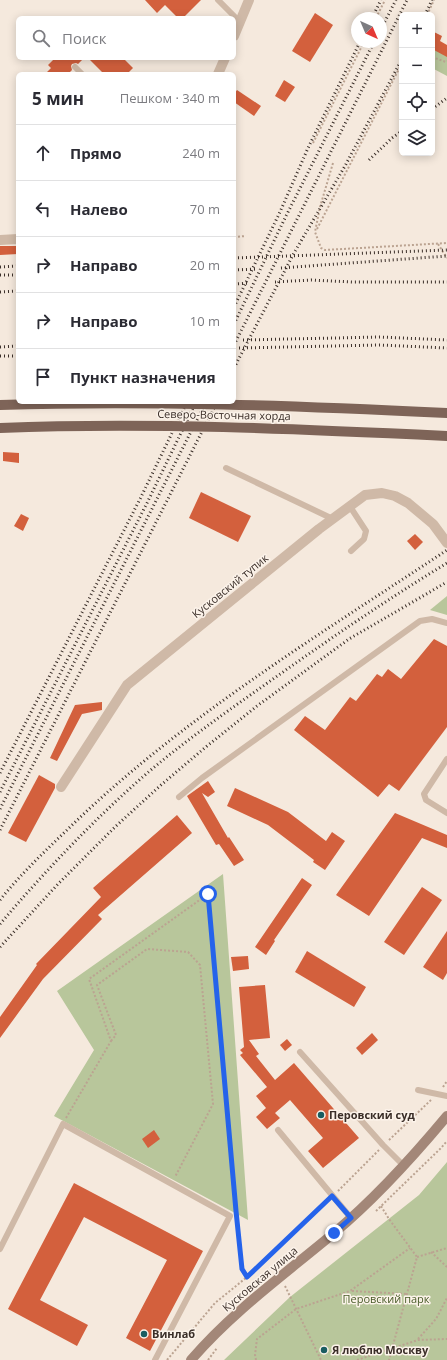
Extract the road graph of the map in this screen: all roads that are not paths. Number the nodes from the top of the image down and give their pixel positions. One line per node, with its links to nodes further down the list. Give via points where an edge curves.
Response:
1 (218, 0): 3 (lane)
2 (249, 0): 5 (street)
3 (234, 16)
4 (236, 18): 5 (lane)
5 (240, 22): 6 (street)
6 (236, 31)
7 (224, 60): 10 (street)
8 (75, 67): 9 (lane)
9 (80, 72)
10 (219, 72)
11 (16, 239): 12 (street)
12 (0, 240)
13 (70, 404): 15 (main road, Северо-Восточная хорда, bridge)
14 (189, 404): 16 (main road, Северо-Восточная хорда, bridge)
15 (0, 405)
16 (447, 413)
17 (0, 428): 18 (main road, Северо-Восточная хорда, bridge, via 286,428)
18 (447, 436)
19 (226, 468): 21 (lane)
20 (349, 505): 21 (street, Кусковский тупик); 22 (street, Кусковский тупик, via 365,495 382,493 395,496 422,514); 23 (lane, via 366,531 364,540)
21 (333, 519): 26 (street, Кусковский тупик, via 127,685)
22 (447, 543)
23 (351, 551)
24 (447, 623): 27 (lane, via 432,619 420,621)
25 (447, 759): 28 (lane, via 424,794 426,800)
26 (61, 787)
27 (179, 796)
28 (447, 813)
29 (300, 1052): 34 (lane)
30 (418, 1090): 31 (lane)
31 (447, 1096)
32 (447, 1116): 34 (street, Кусковская улица)
33 (278, 1130): 35 (lane)
34 (404, 1166): 35 (street, Кусковская улица)
35 (351, 1218): 38 (street, Кусковская улица, via 261,1293)
36 (0, 1249): 37 (lane, via 63,1124 230,1216)
37 (155, 1360)
38 (191, 1360)

